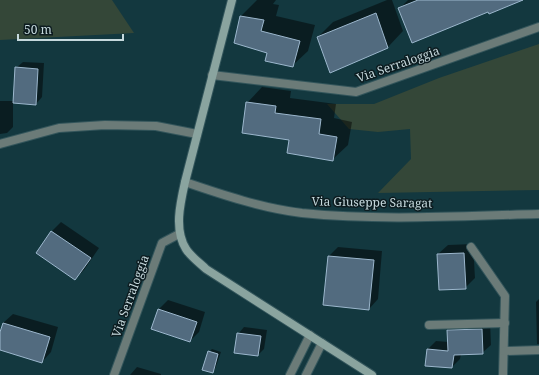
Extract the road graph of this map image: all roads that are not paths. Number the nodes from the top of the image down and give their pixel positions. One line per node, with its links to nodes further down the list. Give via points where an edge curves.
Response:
1 (232, 0): 3 (main road)
2 (539, 27): 3 (street, Via Serraloggia, via 356,92)
3 (212, 75): 4 (main road)
4 (197, 134): 5 (street, via 156,126 105,124 59,128); 6 (main road)
5 (0, 144)
6 (185, 182): 7 (street, Via Giuseppe Saragat, via 250,203 301,212 377,217); 8 (main road, via 180,206)
7 (539, 214)
8 (179, 234): 12 (main road, via 187,250 206,269); 16 (street, Via Serraloggia, via 162,242)
9 (472, 247): 10 (street, via 505,296)
10 (505, 323): 11 (street); 15 (street)
11 (429, 325)
12 (310, 335): 13 (main road); 17 (street)
13 (322, 343): 18 (street); 19 (main road)
14 (539, 350): 15 (street)
15 (504, 351): 20 (street)
16 (114, 375)
17 (290, 375)
18 (306, 375)
19 (372, 375)
20 (503, 375)

